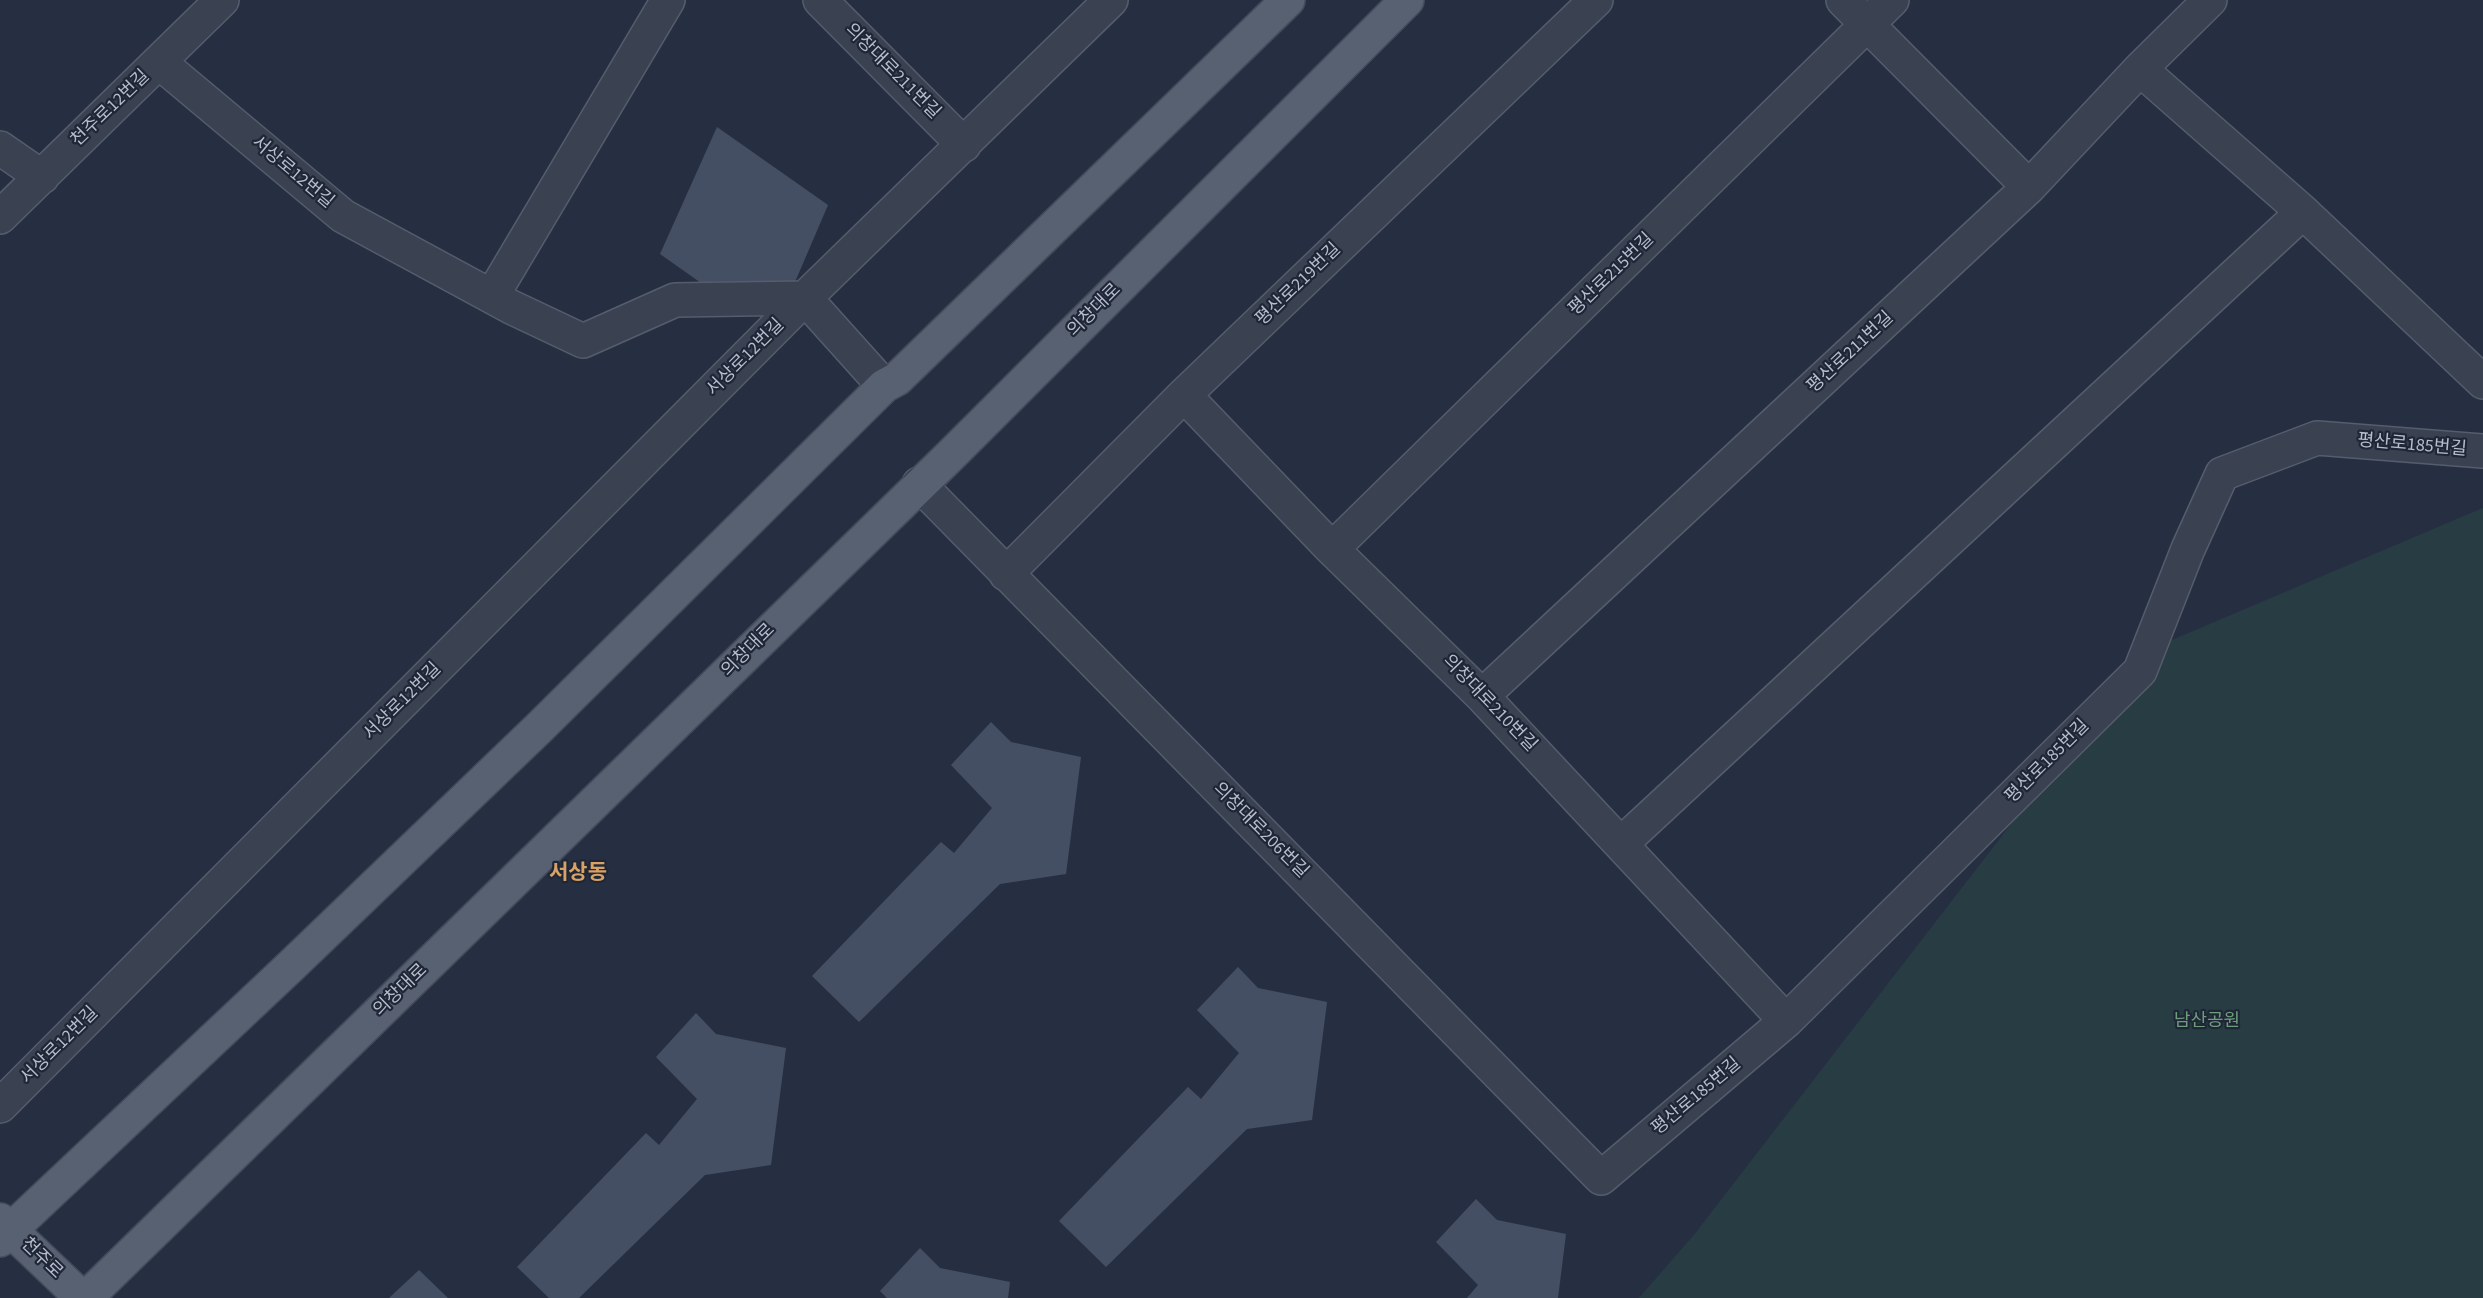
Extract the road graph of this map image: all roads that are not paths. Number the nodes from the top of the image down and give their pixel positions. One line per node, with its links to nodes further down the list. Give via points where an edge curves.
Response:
1 (222, 0): 12 (street, 천주로12번길)
2 (668, 0): 20 (street)
3 (820, 0): 14 (street, 의창대로211번길)
4 (1111, 0): 14 (street, 서상로12번길)
5 (1288, 0): 23 (main road, via 897,379)
6 (1407, 0): 26 (main road, 의창대로)
7 (1596, 0): 24 (street, 평산로219번길)
8 (1843, 0): 11 (street)
9 (1892, 0): 11 (street, 평산로215번길)
10 (2210, 0): 13 (street, 평산로211번길)
11 (1866, 26): 17 (street); 27 (street, 평산로215번길)
12 (159, 62): 16 (street, 천주로12번길); 20 (street, 서상로12번길, via 343,216)
13 (2140, 69): 17 (street, 평산로211번길); 18 (street)
14 (964, 145): 21 (street, 서상로12번길)
15 (0, 148): 16 (street)
16 (42, 177): 19 (street, 천주로12번길)
17 (2029, 187): 29 (street, 평산로211번길)
18 (2302, 212): 22 (street); 30 (street)
19 (0, 217)
20 (492, 296): 21 (street, 서상로12번길, via 583,341 675,300)
21 (805, 297): 23 (street); 32 (street, 서상로12번길)
22 (2483, 382)
23 (884, 386): 34 (main road, via 541,726 292,965)
24 (1184, 395): 27 (street, 의창대로210번길); 28 (street, 평산로219번길)
25 (2483, 451): 31 (street, 평산로185번길, via 2317,438 2222,474 2140,671)
26 (919, 484): 28 (street, 의창대로206번길); 35 (main road, 의창대로)
27 (1332, 549): 29 (street, 의창대로210번길)
28 (1006, 574): 33 (street, 의창대로206번길)
29 (1482, 696): 30 (street, 의창대로210번길)
30 (1622, 843): 31 (street, 의창대로210번길)
31 (1786, 1021): 33 (street, 평산로185번길)
32 (0, 1106)
33 (1601, 1178)
34 (4, 1230): 35 (main road, 천주로)
35 (84, 1298)

